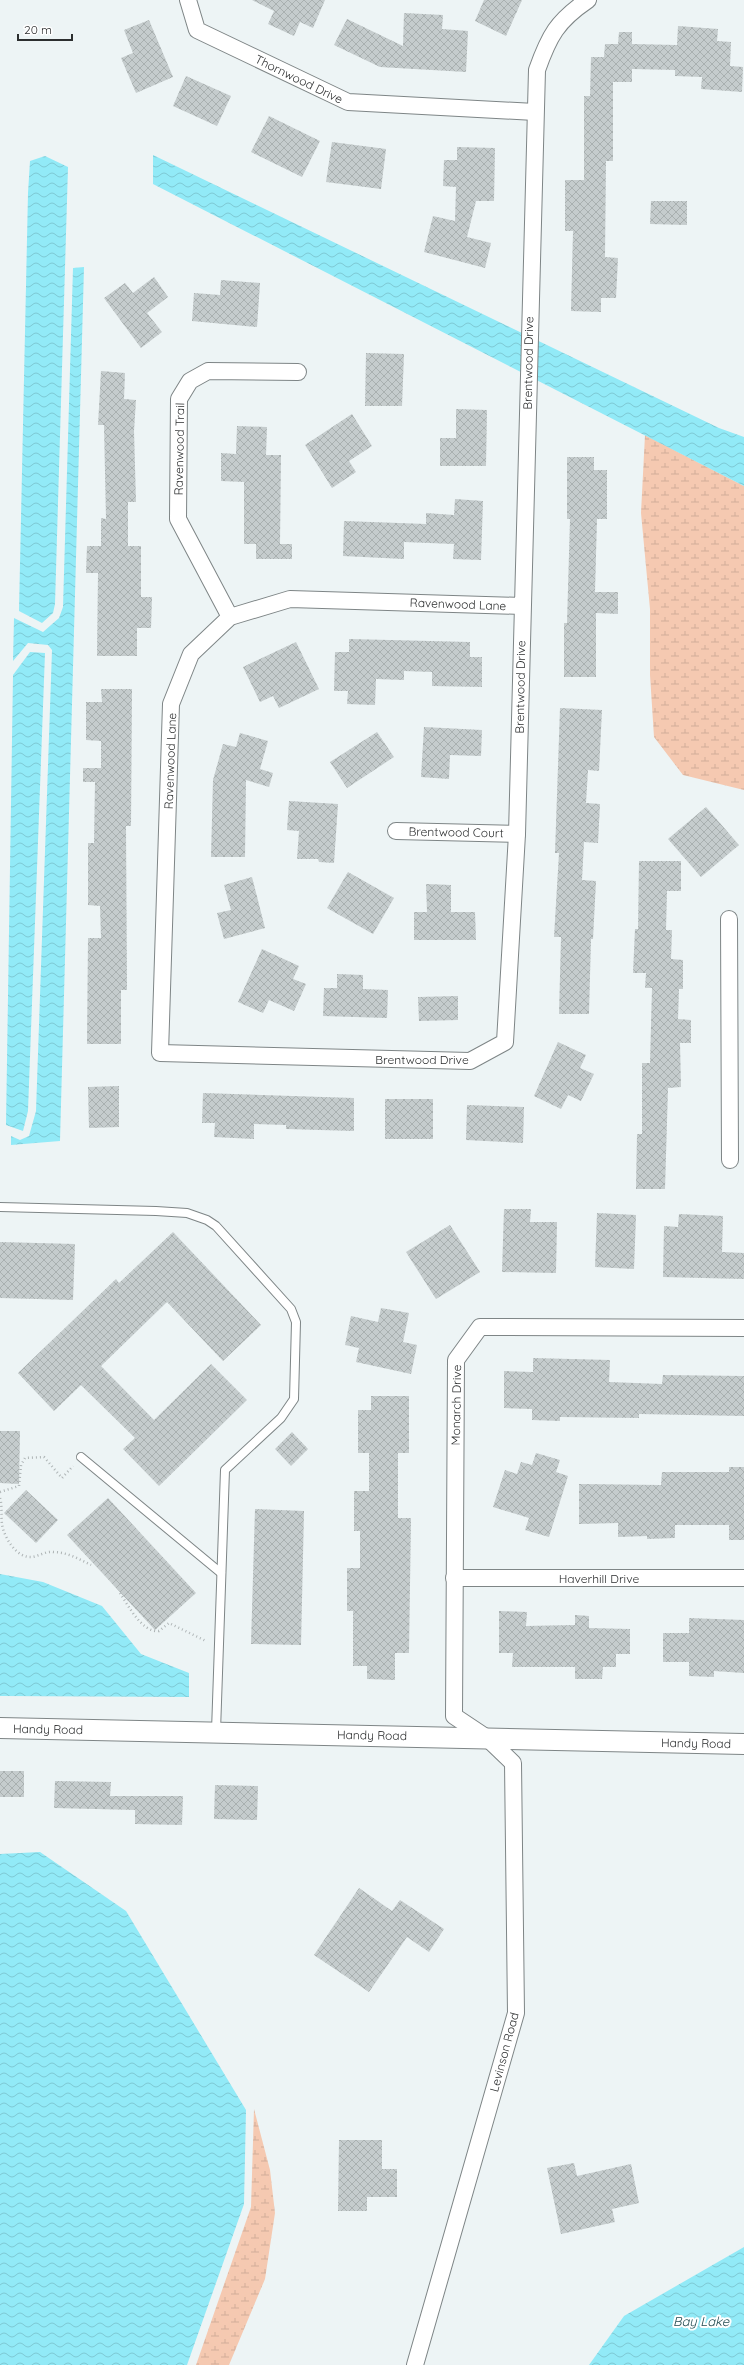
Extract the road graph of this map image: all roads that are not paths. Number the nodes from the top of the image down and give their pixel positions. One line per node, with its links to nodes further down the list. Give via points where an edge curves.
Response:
1 (188, 0): 3 (street, Thornwood Drive, via 197,30 348,102)
2 (588, 0): 3 (street, Brentwood Drive, via 568,13 548,40 537,70)
3 (535, 112): 5 (street, Brentwood Drive)
4 (298, 372): 6 (street, Ravenwood Trail, via 208,371 190,381 179,399 178,519)
5 (522, 606): 6 (street, Ravenwood Lane, via 290,599); 8 (street, Brentwood Drive)
6 (230, 617): 11 (street, Ravenwood Lane, via 191,654 171,704)
7 (396, 831): 8 (street, Brentwood Court)
8 (517, 834): 11 (street, Brentwood Drive, via 505,1042 470,1061)
9 (729, 919): 10 (street)
10 (737, 1043): 12 (street)
11 (160, 1053)
12 (730, 1160)
13 (0, 1208): 16 (lane, via 187,1213 216,1226 291,1309 296,1322 294,1399 281,1418 225,1470)
14 (744, 1328): 17 (street, Monarch Drive, via 480,1327 456,1360)
15 (81, 1457): 16 (lane)
16 (222, 1573): 20 (lane)
17 (454, 1578): 18 (street, Haverhill Drive); 21 (street, Monarch Drive, via 454,1716)
18 (744, 1578)
19 (0, 1728): 20 (street, Handy Road)
20 (216, 1731): 21 (street, Handy Road)
21 (486, 1738): 22 (street, Handy Road); 23 (street, Levinson Road, via 513,1764 516,2013)
22 (744, 1744)
23 (415, 2365)

